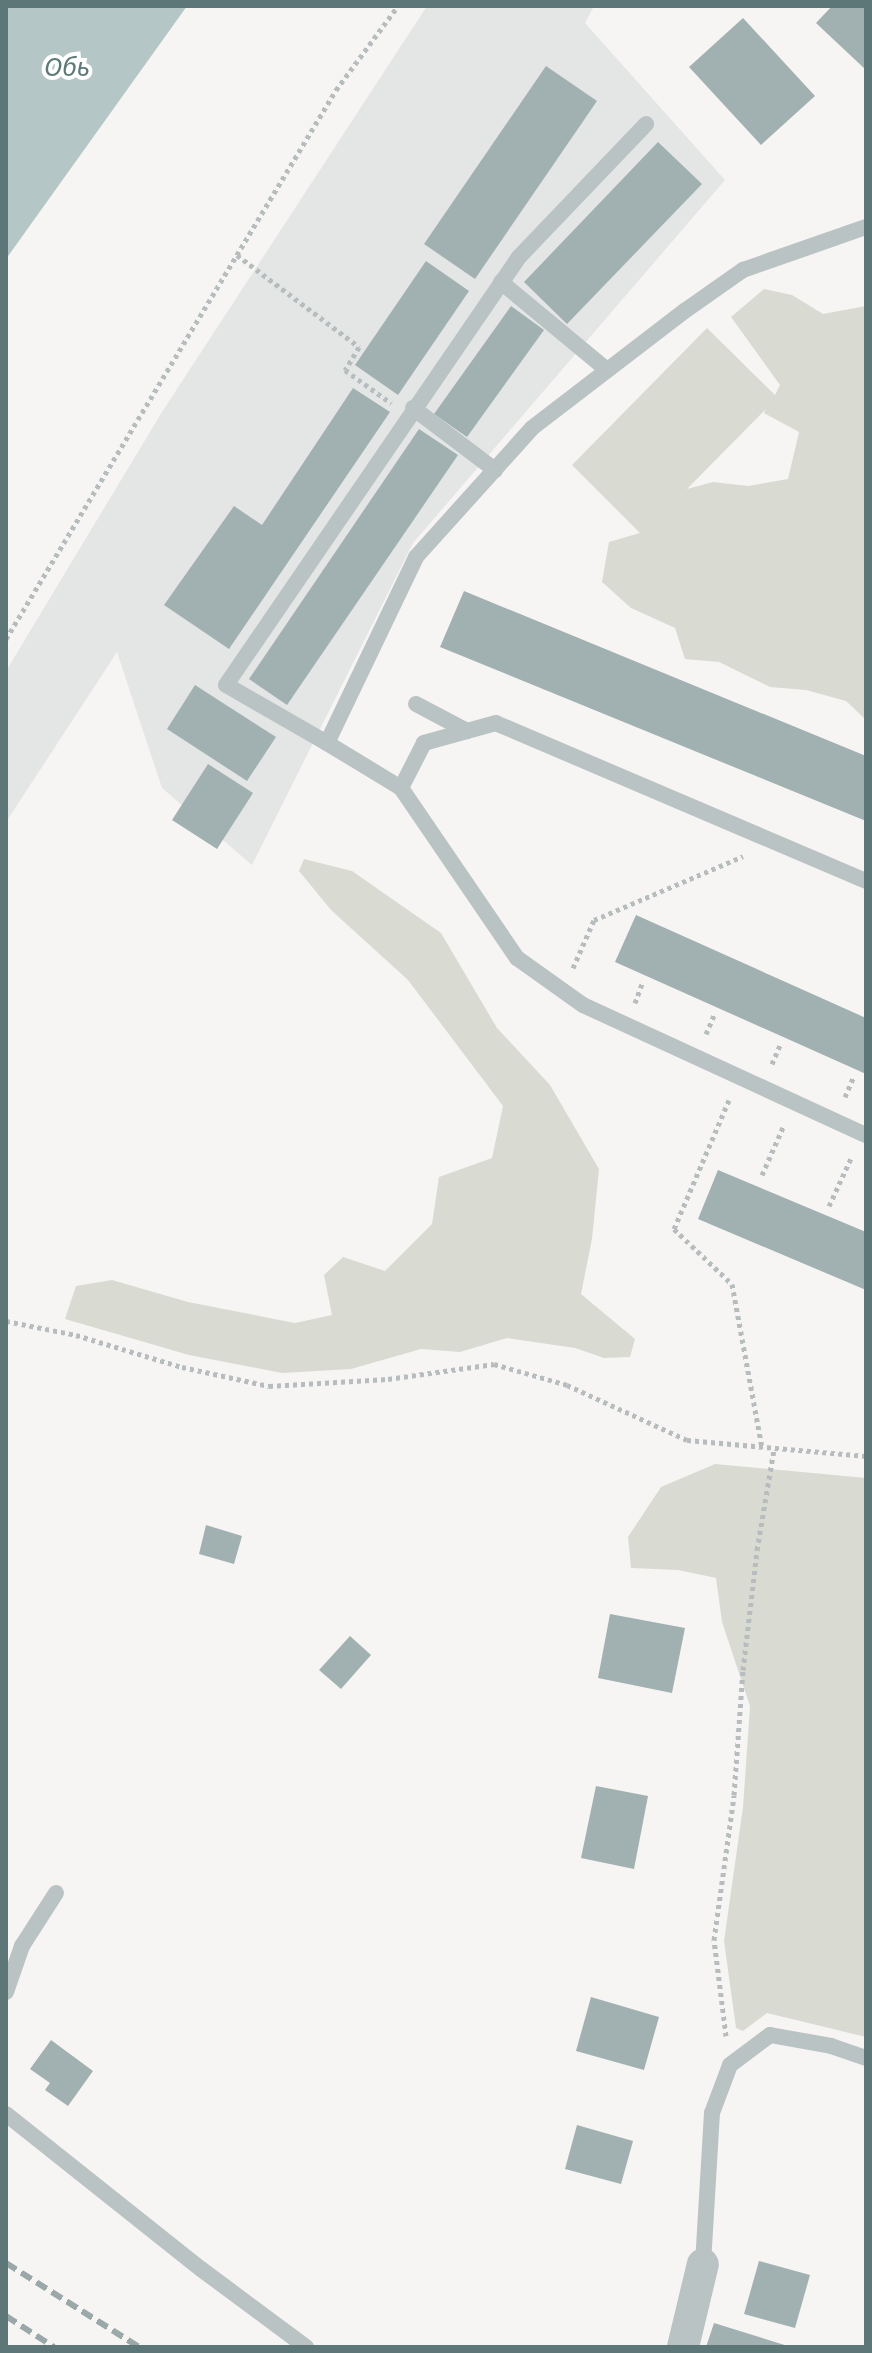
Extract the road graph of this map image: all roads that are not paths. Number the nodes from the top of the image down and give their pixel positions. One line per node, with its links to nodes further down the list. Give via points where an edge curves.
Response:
1 (646, 124): 3 (lane)
2 (866, 227): 4 (lane, via 743,270)
3 (501, 282): 4 (lane); 5 (lane)
4 (607, 370): 6 (lane, via 532,428)
5 (410, 412): 6 (lane); 9 (lane, via 226,685)
6 (495, 470): 9 (lane, via 416,557)
7 (416, 704): 8 (lane)
8 (467, 731): 10 (lane, via 424,743); 11 (lane, via 496,723)
9 (327, 743): 10 (lane)
10 (401, 788): 12 (lane, via 517,958 583,1005)
11 (866, 881)
12 (864, 1134)
13 (56, 1893): 14 (lane, via 22,1946)
14 (6, 1992)
15 (866, 2058): 17 (lane, via 770,2035 730,2065 712,2113)
16 (6, 2114): 18 (lane)
17 (703, 2264): 19 (street)
18 (306, 2347)
19 (683, 2347)

